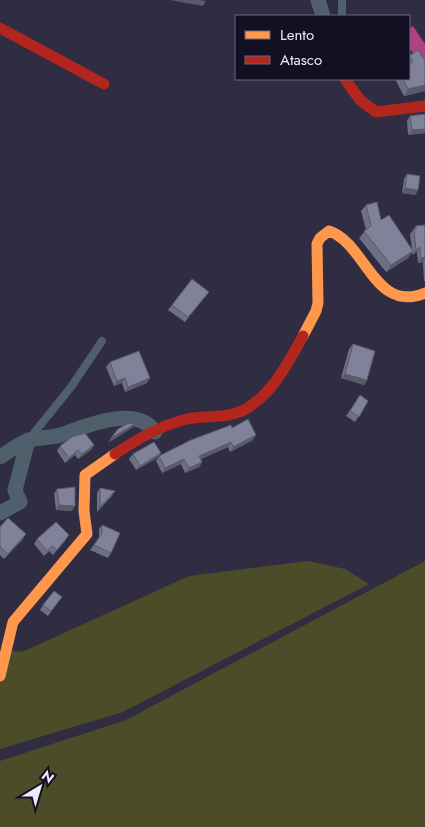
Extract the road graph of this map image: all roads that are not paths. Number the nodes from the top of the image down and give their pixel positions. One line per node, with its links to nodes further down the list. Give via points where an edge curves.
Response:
1 (318, 0): 3 (street)
2 (342, 0): 4 (lane)
3 (323, 15)
4 (342, 15)
5 (0, 28): 7 (street)
6 (346, 80): 8 (street, via 360,100 376,112)
7 (104, 84)
8 (425, 106)
9 (425, 293): 11 (street, via 403,300 390,292 341,237 329,231 319,239 317,251 320,300 316,311 270,387 244,409 227,415 188,420)
10 (102, 341): 12 (lane, via 71,387)
11 (155, 432): 12 (street, via 143,421 117,418 59,436); 15 (street, via 110,456 85,475 87,534 13,622)
12 (28, 440): 13 (street); 14 (street, via 15,490 20,502)
13 (0, 457)
14 (0, 513)
15 (0, 676)

